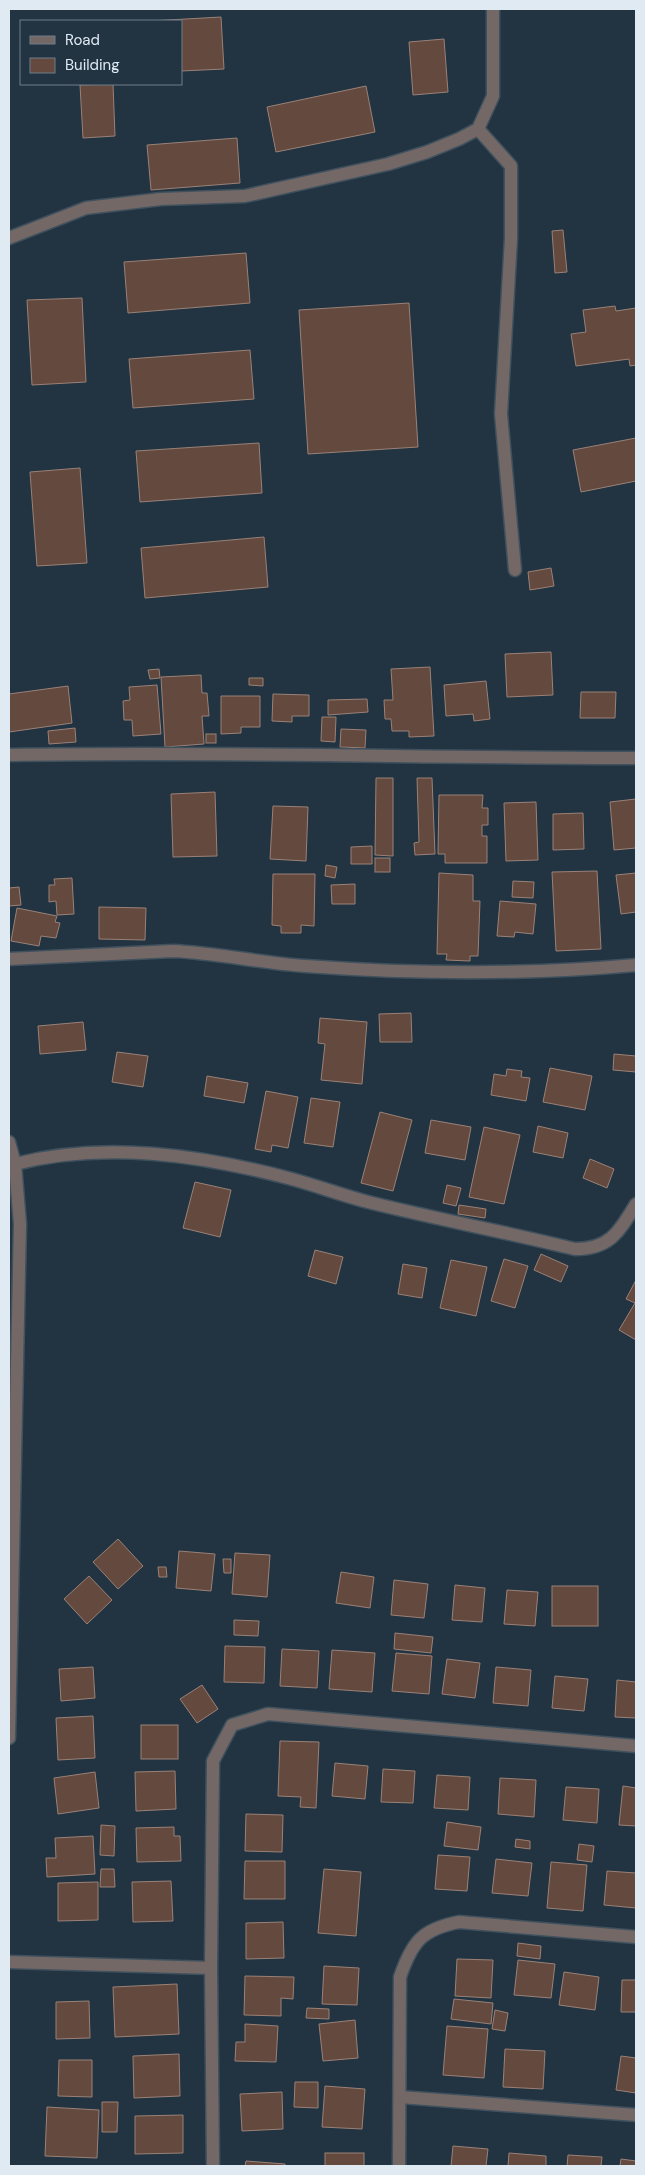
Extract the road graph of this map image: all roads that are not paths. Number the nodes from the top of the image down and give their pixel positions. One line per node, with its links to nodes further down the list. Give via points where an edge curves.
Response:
1 (493, 9): 2 (street, via 493,96)
2 (478, 129): 3 (street, via 427,152 290,187 245,196 161,199 86,208); 4 (street, via 511,166 511,238 501,414)
3 (9, 238)
4 (515, 570)
5 (9, 755): 6 (street, via 122,753)
6 (636, 758)
7 (9, 959): 8 (street, via 173,951 304,966 405,971 507,973)
8 (636, 965)
9 (9, 1142): 10 (street)
10 (15, 1164): 11 (street, via 48,1156 96,1151 231,1164 437,1219 575,1249 591,1249 610,1241); 12 (street, via 20,1224)
11 (636, 1204)
12 (10, 1602): 13 (street)
13 (9, 1738)
14 (636, 1746): 17 (street, via 268,1714 232,1725 213,1762)
15 (636, 1938): 18 (street, via 459,1922 439,1926 421,1936 408,1954 400,1977)
16 (9, 1962): 17 (street)
17 (211, 1968): 20 (street)
18 (400, 2097): 19 (street); 21 (street)
19 (636, 2115)
20 (213, 2166)
21 (399, 2166)

